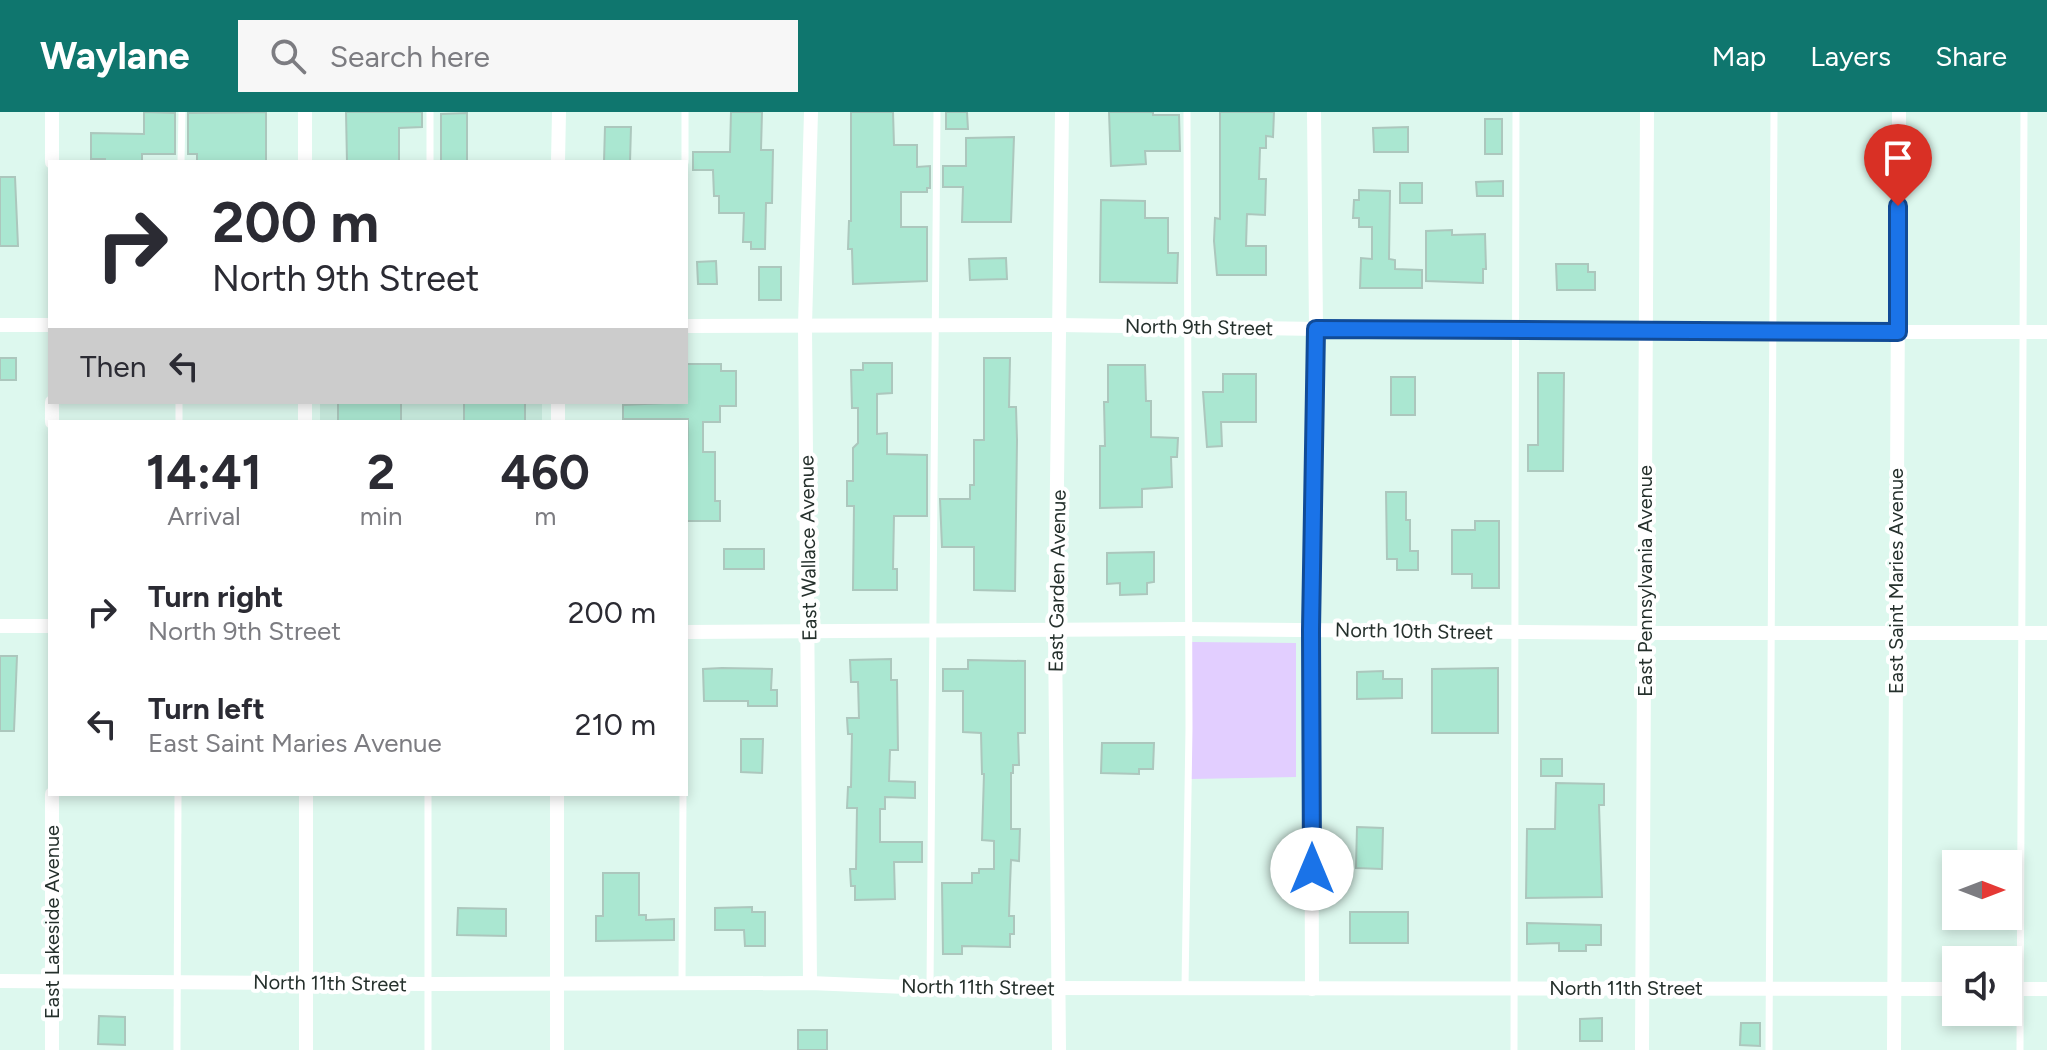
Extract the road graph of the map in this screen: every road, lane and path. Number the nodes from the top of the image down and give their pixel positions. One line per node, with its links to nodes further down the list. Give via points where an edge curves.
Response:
1 (52, 112): 17 (street)
2 (182, 112): 18 (lane)
3 (305, 112): 19 (street)
4 (430, 112): 20 (lane)
5 (559, 112): 21 (street)
6 (685, 112): 22 (lane)
7 (811, 112): 25 (street, East Wallace Avenue)
8 (937, 112): 26 (lane)
9 (1062, 112): 27 (street, East Garden Avenue)
10 (1187, 112): 29 (lane)
11 (1314, 112): 30 (street)
12 (1516, 112): 33 (lane)
13 (1647, 112): 31 (street, East Pennsylvania Avenue)
14 (1774, 112): 32 (lane)
15 (1899, 112): 34 (street, East Saint Maries Avenue)
16 (2024, 112): 35 (lane)
17 (52, 160)
18 (181, 160)
19 (305, 160)
20 (430, 160)
21 (558, 160)
22 (685, 160)
23 (0, 325): 24 (street)
24 (48, 325)
25 (805, 325): 26 (street, North 9th Street); 28 (street, North 9th Street); 43 (street, East Wallace Avenue)
26 (934, 325): 27 (street, North 9th Street); 44 (lane)
27 (1060, 325): 29 (street, North 9th Street); 40 (street, East Garden Avenue)
28 (688, 326)
29 (1189, 327): 30 (street, North 9th Street); 39 (lane)
30 (1316, 329): 33 (street, North 9th Street); 41 (street)
31 (1646, 330): 32 (street, North 9th Street); 33 (street, North 9th Street); 46 (street, East Pennsylvania Avenue)
32 (1773, 331): 34 (street, North 9th Street); 49 (lane)
33 (1516, 332): 45 (lane)
34 (1898, 332): 35 (street, North 9th Street); 50 (street, East Saint Maries Avenue)
35 (2024, 332): 36 (street, North 9th Street); 47 (lane)
36 (2047, 332)
37 (0, 626): 38 (street)
38 (48, 626)
39 (1187, 629): 40 (street, North 10th Street); 41 (street, North 10th Street); 68 (lane)
40 (1055, 630): 44 (street, North 10th Street); 67 (street, East Garden Avenue)
41 (1311, 630): 45 (street, North 10th Street); 71 (street)
42 (688, 632): 43 (street, North 10th Street)
43 (809, 632): 44 (street, North 10th Street); 61 (street, East Wallace Avenue)
44 (934, 632): 66 (lane)
45 (1515, 633): 46 (street, North 10th Street); 69 (lane)
46 (1644, 633): 49 (street, North 10th Street); 70 (street, East Pennsylvania Avenue)
47 (2021, 633): 48 (street, North 10th Street); 50 (street, North 10th Street); 57 (lane)
48 (2047, 633)
49 (1772, 634): 50 (street, North 10th Street); 72 (lane)
50 (1896, 634): 73 (street, East Saint Maries Avenue)
51 (52, 796): 59 (street, East Lakeside Avenue)
52 (178, 796): 60 (lane)
53 (306, 796): 62 (street)
54 (428, 796): 63 (lane)
55 (557, 796): 65 (street)
56 (683, 796): 64 (lane)
57 (2015, 946)
58 (0, 981): 59 (street, North 11th Street)
59 (53, 981): 60 (street, North 11th Street); 78 (street, East Lakeside Avenue)
60 (177, 981): 62 (street, North 11th Street); 79 (lane)
61 (810, 983): 64 (street, North 11th Street); 66 (street, North 11th Street)
62 (306, 984): 63 (street, North 11th Street); 80 (street)
63 (429, 984): 65 (street, North 11th Street); 81 (lane)
64 (682, 984): 65 (street, North 11th Street)
65 (557, 985): 82 (street)
66 (930, 988): 67 (street, North 11th Street)
67 (1058, 988): 68 (street, North 11th Street); 83 (street, East Garden Avenue)
68 (1185, 988): 71 (street, North 11th Street)
69 (1514, 988): 70 (street, North 11th Street); 71 (street, North 11th Street); 84 (lane)
70 (1643, 988): 72 (street, North 11th Street); 85 (street, East Pennsylvania Avenue)
71 (1312, 989)
72 (1769, 989): 73 (street, North 11th Street); 86 (lane)
73 (1893, 989): 74 (street, North 11th Street); 87 (street, East Saint Maries Avenue)
74 (1942, 989)
75 (2022, 989): 76 (street)
76 (2047, 989)
77 (2018, 1026): 88 (lane)
78 (52, 1050)
79 (177, 1050)
80 (306, 1050)
81 (428, 1050)
82 (557, 1050)
83 (1059, 1050)
84 (1514, 1050)
85 (1642, 1050)
86 (1769, 1050)
87 (1894, 1050)
88 (2020, 1050)

